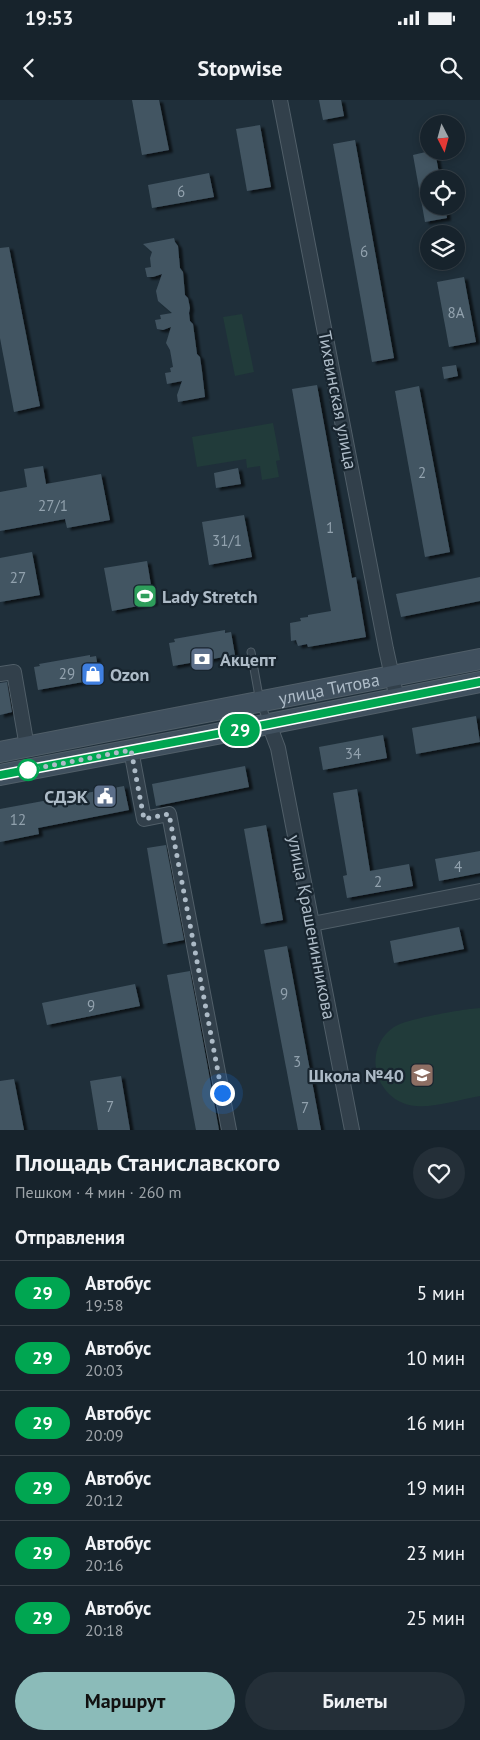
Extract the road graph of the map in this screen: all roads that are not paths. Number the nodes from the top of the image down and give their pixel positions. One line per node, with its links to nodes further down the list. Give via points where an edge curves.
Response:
1 (280, 100): 5 (street, Тихвинская улица)
2 (251, 652): 8 (lane)
3 (480, 659): 5 (main road, улица Титова)
4 (7, 673): 10 (street)
5 (393, 677): 7 (street, Тихвинская улица); 8 (main road, улица Титова)
6 (480, 682): 7 (main road, улица Титова)
7 (397, 699): 9 (main road, улица Титова)
8 (260, 702): 9 (lane); 10 (main road, улица Титова)
9 (269, 724): 11 (main road, улица Титова); 15 (street, улица Крашенинникова, via 278,748)
10 (27, 747): 12 (main road, улица Титова)
11 (131, 750): 13 (main road, улица Титова); 16 (street, via 144,819 169,814)
12 (0, 752)
13 (0, 775)
14 (480, 891): 15 (street)
15 (312, 924): 17 (street, улица Крашенинникова)
16 (229, 1130)
17 (352, 1130)

